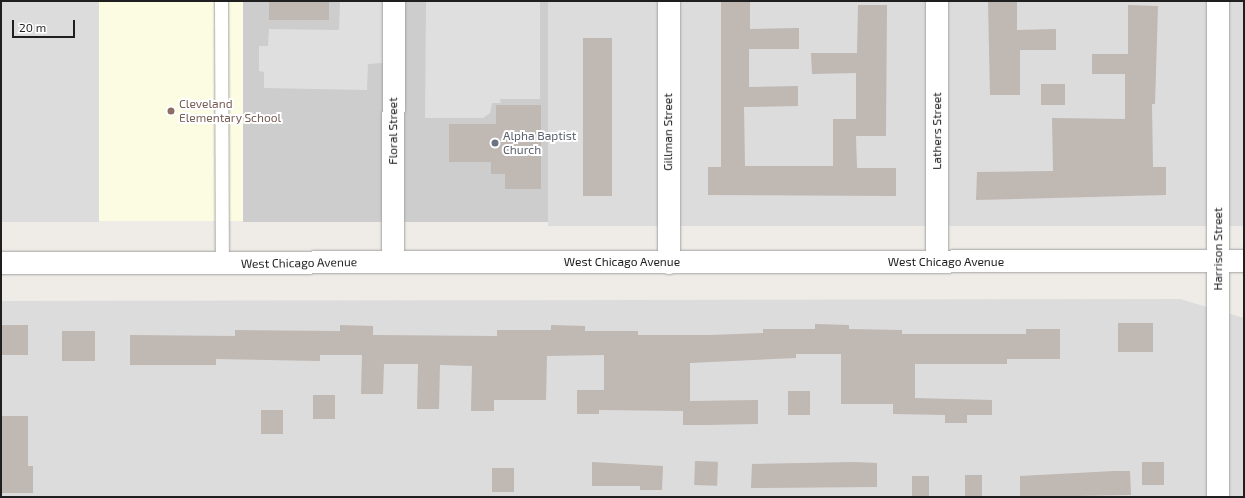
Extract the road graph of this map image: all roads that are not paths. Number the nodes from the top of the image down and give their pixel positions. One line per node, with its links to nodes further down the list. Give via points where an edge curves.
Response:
1 (221, 1): 12 (lane)
2 (394, 1): 8 (street, Floral Street)
3 (669, 1): 11 (street, Gillman Street)
4 (937, 1): 9 (street, Lathers Street)
5 (1218, 1): 6 (street, Harrison Street)
6 (1218, 261): 7 (street, West Chicago Avenue); 9 (street, West Chicago Avenue); 13 (street, Harrison Street)
7 (1244, 261)
8 (393, 262): 11 (street, West Chicago Avenue); 12 (street, West Chicago Avenue)
9 (937, 262): 11 (street, West Chicago Avenue)
10 (1, 263): 12 (street, West Chicago Avenue)
11 (669, 263)
12 (222, 264)
13 (1218, 497)

